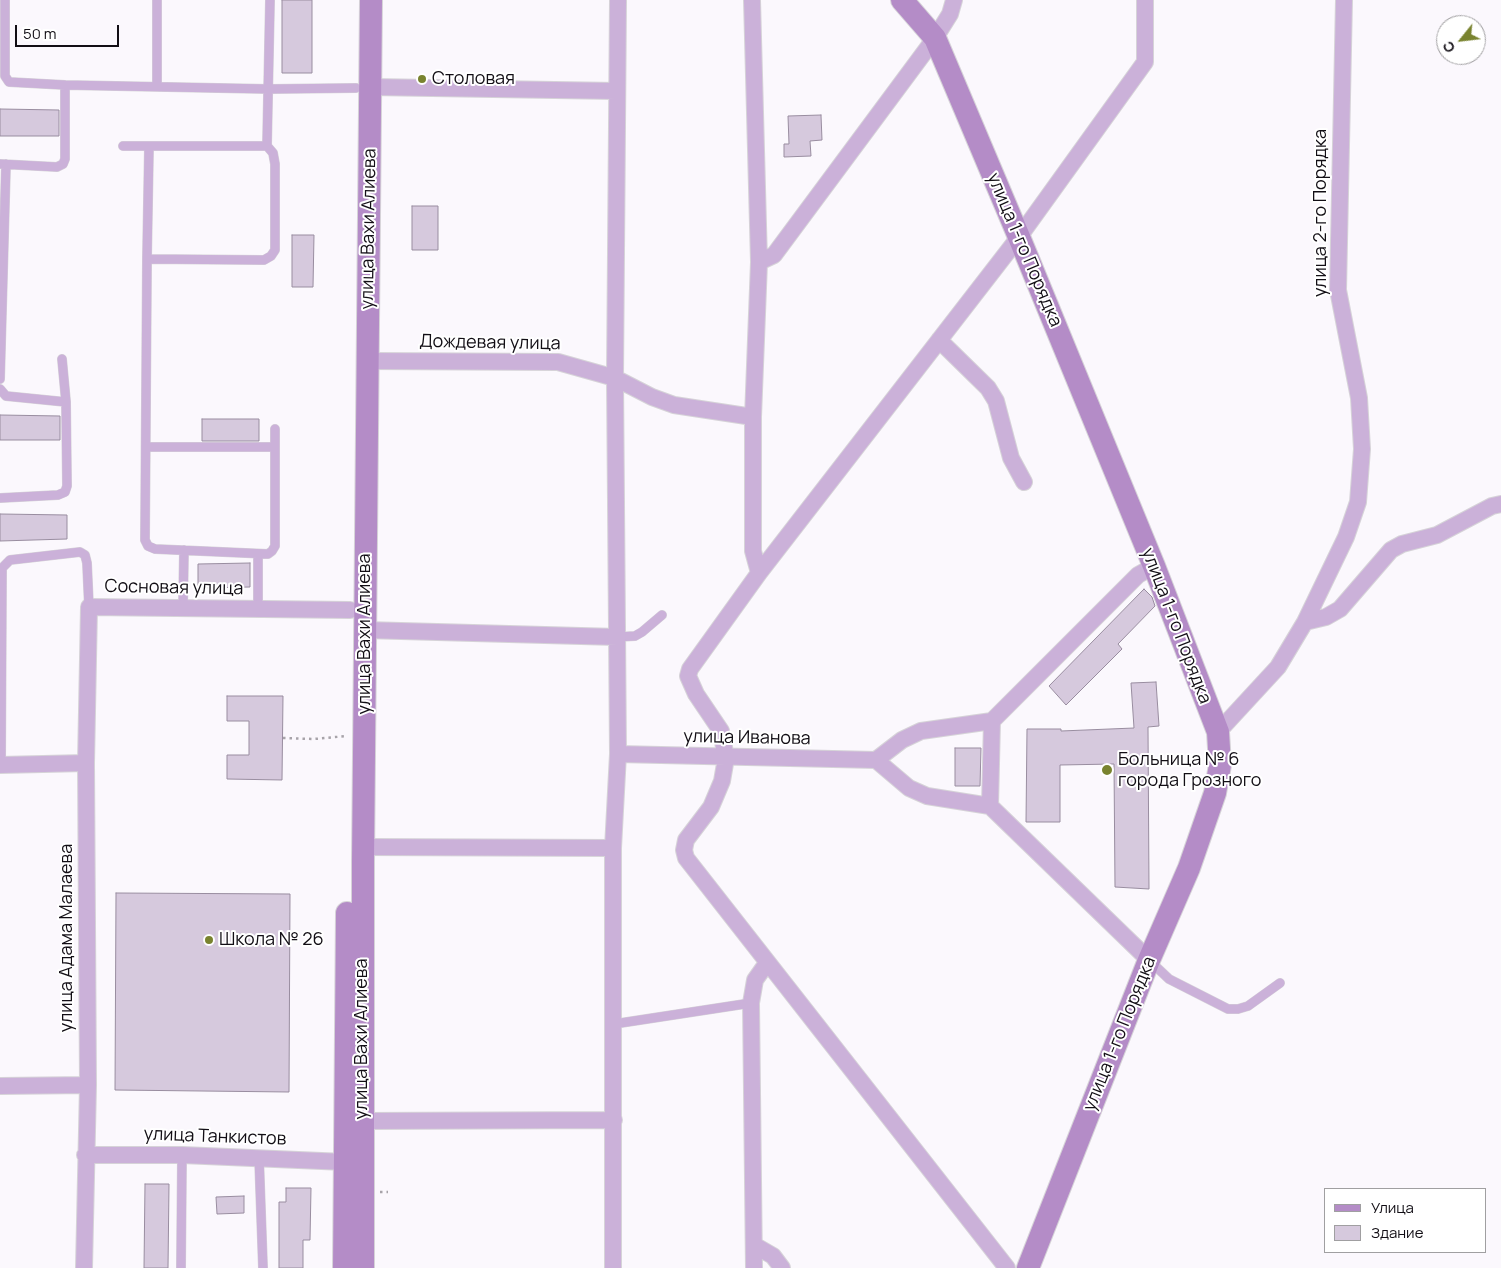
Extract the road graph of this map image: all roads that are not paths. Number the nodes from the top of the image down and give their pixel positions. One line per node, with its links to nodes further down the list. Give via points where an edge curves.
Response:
1 (5, 0): 13 (lane, via 5,76 8,82)
2 (157, 0): 14 (lane)
3 (270, 0): 16 (lane)
4 (357, 0): 15 (main road, улица Вахи Алиева)
5 (371, 0): 15 (main road, улица Вахи Алиева)
6 (618, 0): 17 (street)
7 (752, 0): 24 (street)
8 (902, 0): 12 (main road, улица 1-го Порядка)
9 (954, 0): 12 (street, via 950,14)
10 (1145, 0): 22 (street, via 1145,62)
11 (1344, 0): 48 (street, улица 2-го Порядка, via 1338,290 1359,398 1362,449 1358,502 1346,537)
12 (935, 38): 22 (main road, улица 1-го Порядка); 24 (street, via 774,255)
13 (65, 85): 14 (lane); 21 (lane, via 66,158 63,164 57,167)
14 (157, 87): 16 (lane)
15 (363, 88): 16 (lane); 17 (street); 27 (main road, улица Вахи Алиева); 46 (main road, улица Вахи Алиева)
16 (269, 89): 20 (lane)
17 (616, 91): 28 (street)
18 (123, 146): 19 (lane)
19 (149, 146): 20 (lane); 23 (lane)
20 (267, 146): 23 (lane, via 273,153 275,164 275,250 271,256 264,260)
21 (3, 164): 29 (lane)
22 (1020, 237): 25 (street); 41 (main road, улица 1-го Порядка)
23 (146, 259): 34 (lane)
24 (760, 262): 32 (street)
25 (940, 340): 36 (street, via 988,388 996,401 1011,458); 42 (street)
26 (62, 360): 31 (lane)
27 (368, 361): 28 (street, Дождевая улица, via 558,362); 49 (main road, улица Вахи Алиева)
28 (615, 378): 32 (street, Дождевая улица, via 674,405); 50 (street)
29 (0, 379)
30 (0, 389): 31 (lane, via 6,396)
31 (66, 402): 37 (lane, via 65,492)
32 (753, 417): 42 (street, via 753,551)
33 (275, 429): 35 (lane)
34 (146, 447): 35 (lane); 39 (lane, via 145,540 155,549)
35 (275, 447): 40 (lane, via 274,546 268,554)
36 (1024, 482)
37 (0, 498)
38 (1501, 504): 48 (street, via 1437,535 1402,544 1392,550 1340,609 1326,617)
39 (184, 550): 40 (lane); 44 (lane)
40 (258, 554): 45 (lane)
41 (1154, 566): 51 (street, via 1138,575); 52 (main road, улица 1-го Порядка)
42 (759, 573): 54 (street, via 688,676 696,694 722,732)
43 (89, 607): 44 (street, Сосновая улица); 56 (street, улица Адама Малаева); 57 (lane, via 87,563 85,555 80,552 10,560 2,568)
44 (183, 608): 45 (street, Сосновая улица)
45 (258, 609): 46 (street, Сосновая улица)
46 (350, 610): 73 (main road, улица Вахи Алиева)
47 (662, 615): 50 (lane, via 635,636)
48 (1305, 622): 52 (street, улица 2-го Порядка, via 1278,667)
49 (365, 630): 50 (street); 59 (main road, улица Вахи Алиева)
50 (617, 637): 53 (street)
51 (992, 721): 55 (street, via 921,731 902,740); 58 (street)
52 (1218, 732): 61 (main road, улица 1-го Порядка, via 1220,764 1214,793 1189,868)
53 (618, 754): 54 (street, улица Иванова); 60 (street)
54 (726, 758): 55 (street, улица Иванова); 62 (street, via 722,781 711,807 686,840 684,850 694,869)
55 (876, 760): 58 (street, via 909,788 926,796)
56 (86, 763): 57 (street); 66 (street, улица Адама Малаева)
57 (0, 765)
58 (990, 806): 61 (street)
59 (364, 847): 60 (street); 69 (main road, улица Вахи Алиева)
60 (613, 848): 65 (street)
61 (1149, 960): 63 (lane, via 1168,979 1228,1009 1248,1006); 84 (main road, улица 1-го Порядка)
62 (767, 963): 64 (street, via 755,980); 83 (street)
63 (1280, 984)
64 (751, 1003): 65 (lane); 74 (street)
65 (614, 1024): 68 (street)
66 (88, 1085): 67 (street); 70 (street, улица Адама Малаева)
67 (0, 1086)
68 (614, 1120): 69 (street); 80 (street)
69 (362, 1121): 79 (main road, улица Вахи Алиева)
70 (85, 1155): 71 (street, улица Танкистов); 75 (street, улица Адама Малаева)
71 (182, 1155): 72 (street, улица Танкистов); 76 (lane)
72 (259, 1157): 73 (street, улица Танкистов); 77 (lane)
73 (344, 1162): 78 (main road, улица Вахи Алиева)
74 (754, 1245): 81 (street); 82 (street, via 773,1256)
75 (84, 1268)
76 (181, 1268)
77 (263, 1268)
78 (344, 1268)
79 (363, 1268)
80 (613, 1268)
81 (754, 1268)
82 (782, 1268)
83 (1007, 1268)
84 (1028, 1268)

